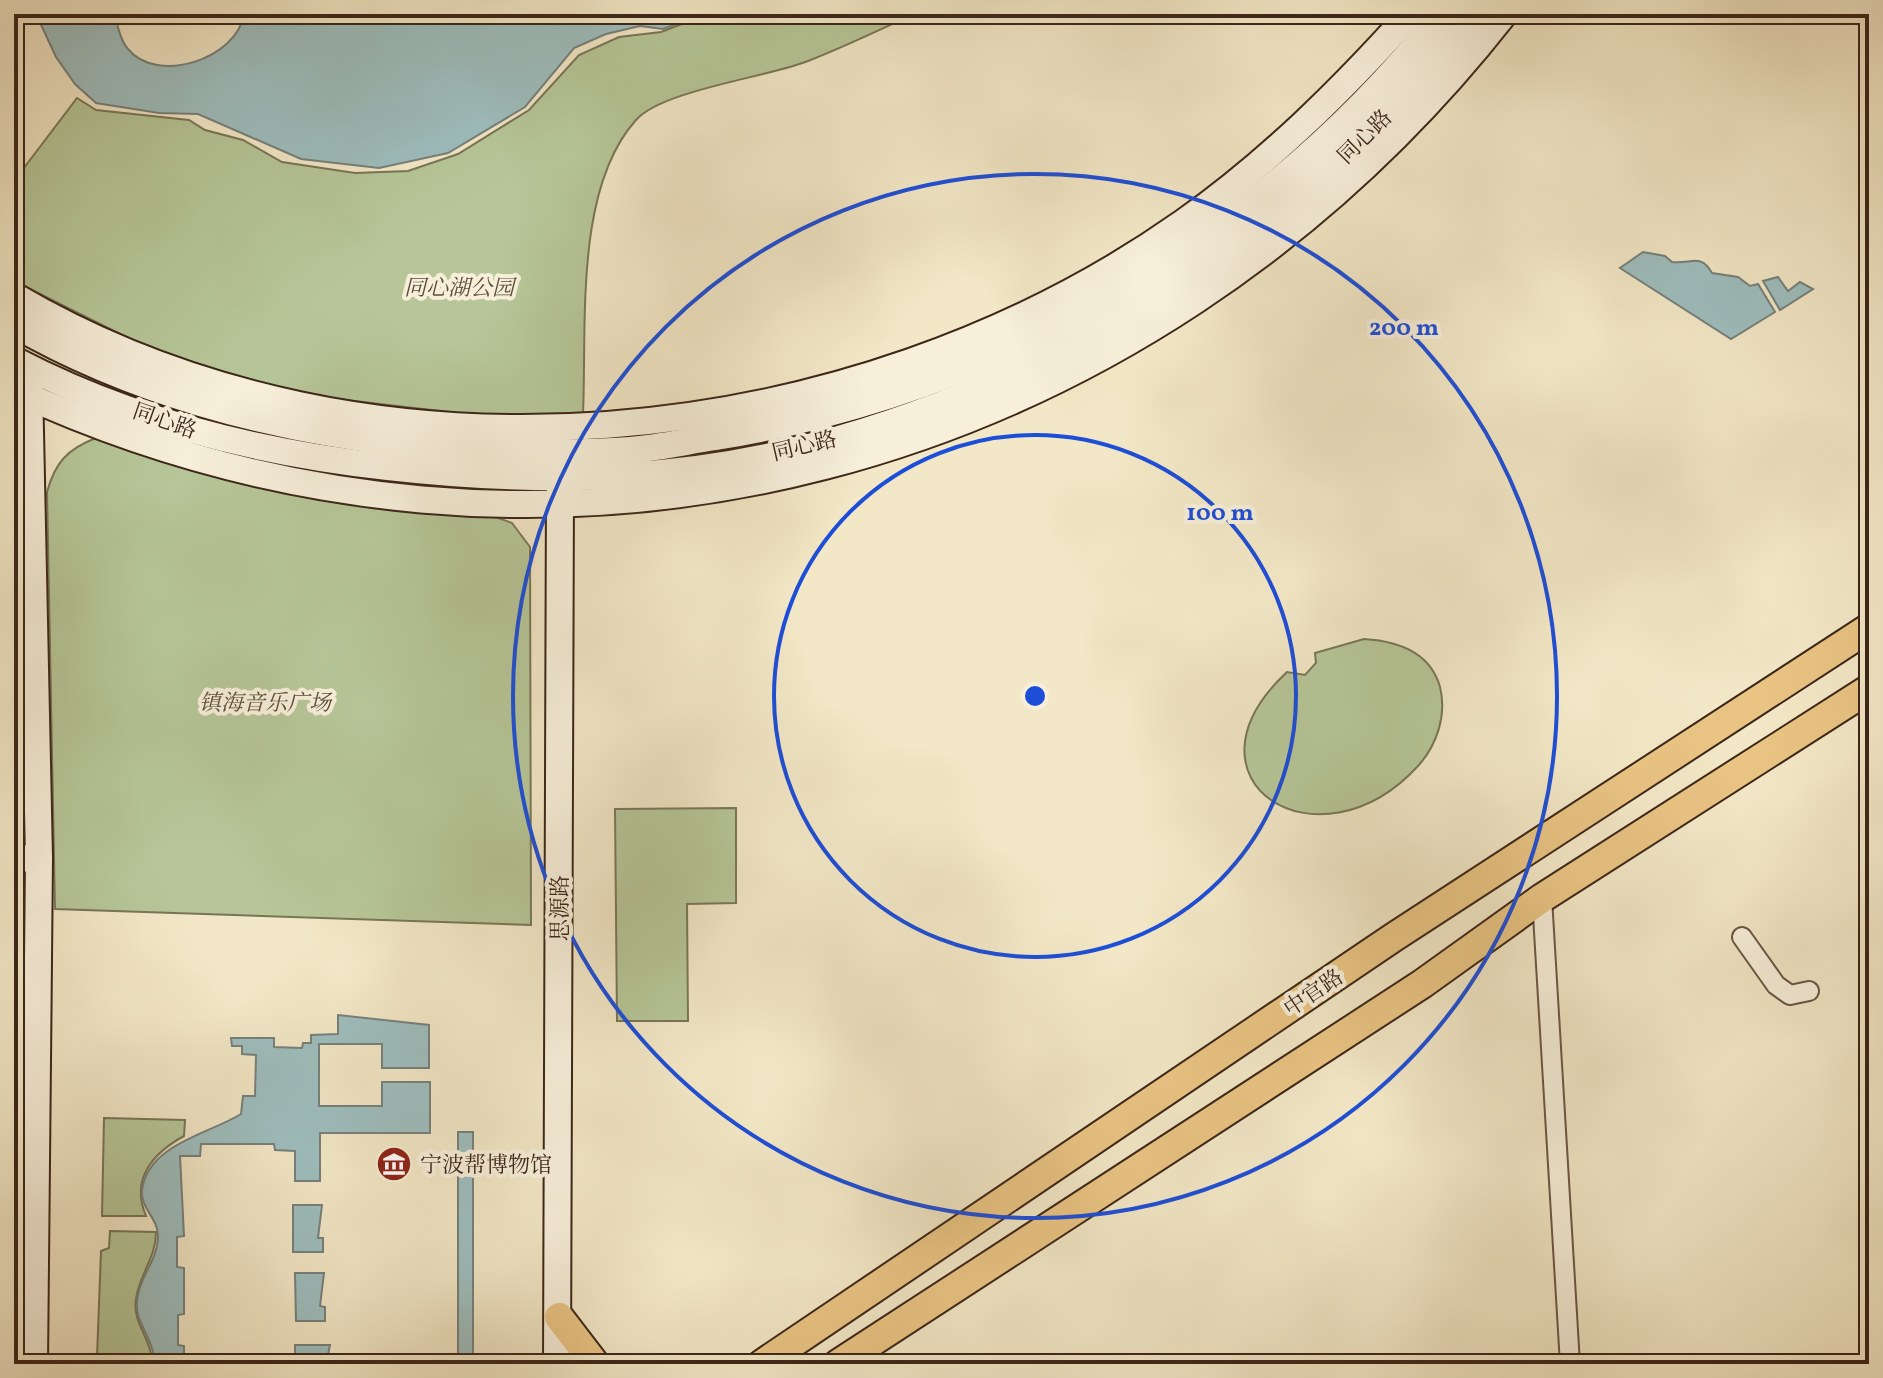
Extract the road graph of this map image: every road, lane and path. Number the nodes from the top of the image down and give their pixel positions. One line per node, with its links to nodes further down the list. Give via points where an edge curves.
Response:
1 (1410, 14): 5 (street, via 1339,93 1182,224 996,328 900,367 792,399 695,417 585,426 478,426 381,418 199,378 117,349)
2 (1442, 14): 10 (street, 同心路, via 1399,68 1307,159 1205,240 1052,329 871,403 794,424)
3 (1471, 14): 10 (street, 同心路, via 1418,81 1315,184 1205,267 1042,361 869,429 792,449 634,475)
4 (1504, 14): 11 (street, via 1421,114 1306,222 1230,279 1114,352 975,418 850,461 764,482)
5 (14, 296)
6 (14, 324): 7 (street, 同心路)
7 (38, 338): 8 (street); 10 (street, 同心路, via 152,387 221,409 302,428)
8 (21, 364): 9 (street); 10 (street, 同心路, via 183,428 343,462 429,471)
9 (22, 394): 11 (street, via 110,431 227,466 337,490); 14 (street)
10 (560, 464): 11 (street, 思源路)
11 (560, 506): 18 (street, 思源路)
12 (1869, 628): 22 (main road, 中官路, via 1596,802)
13 (1869, 689): 15 (main road)
14 (27, 858): 19 (street)
15 (1542, 898): 23 (main road, via 1422,984); 24 (street)
16 (1742, 937): 17 (street, via 1776,985 1790,995)
17 (1809, 991)
18 (559, 1317): 20 (street, 思源路); 21 (main road)
19 (34, 1364)
20 (557, 1364)
21 (595, 1364)
22 (762, 1364)
23 (838, 1364)
24 (1570, 1364)

